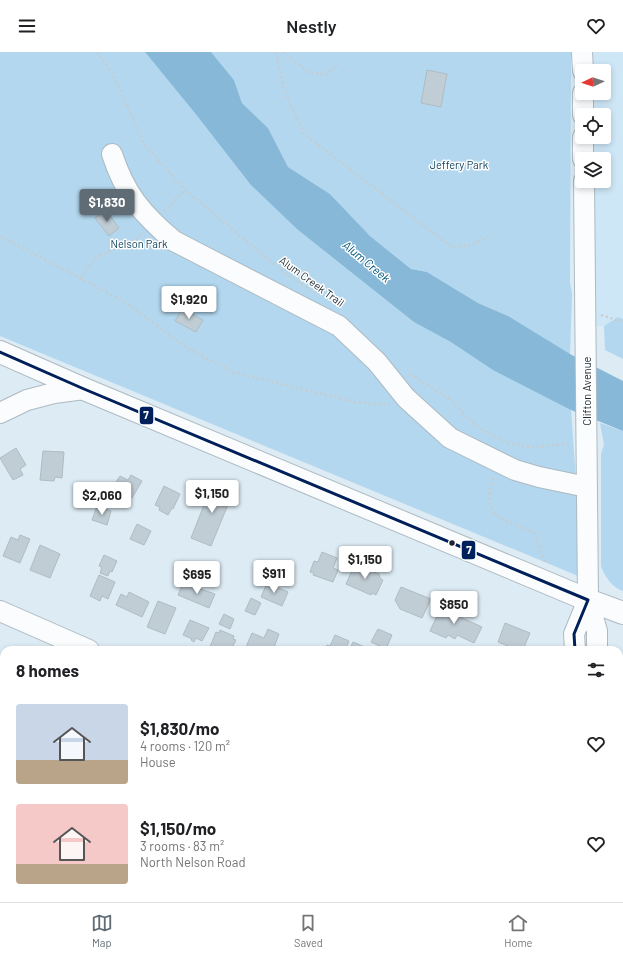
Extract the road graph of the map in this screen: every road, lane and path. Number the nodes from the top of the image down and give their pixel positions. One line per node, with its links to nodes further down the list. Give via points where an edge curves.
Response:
1 (97, 52): 9 (path, Alum Creek Trail, via 112,72 144,144)
2 (276, 52): 12 (path, via 284,89 304,134 452,247 472,245)
3 (283, 52): 5 (path, via 308,72 326,75)
4 (582, 52): 6 (street)
5 (338, 64)
6 (583, 64)
7 (112, 154): 10 (street, via 128,193)
8 (584, 188): 21 (street, Clifton Avenue, via 585,304)
9 (185, 190): 10 (path); 14 (path, Alum Creek Trail, via 285,273)
10 (153, 223): 13 (path, via 136,240 98,256); 18 (street, via 174,241 338,326 378,362)
11 (0, 236): 13 (path)
12 (490, 236)
13 (81, 279): 18 (path, via 125,302 189,349 233,372 354,402 392,405)
14 (318, 295)
15 (0, 352): 17 (main road)
16 (406, 371): 20 (path, via 448,398 476,426)
17 (84, 389): 19 (street, via 27,400); 25 (main road)
18 (406, 398): 22 (street, via 450,438)
19 (0, 413)
20 (508, 443): 21 (path, via 529,447); 22 (path)
21 (580, 444): 23 (street, Clifton Avenue)
22 (498, 461): 23 (street, via 515,470); 24 (path, via 491,488 491,509 496,516 534,532)
23 (587, 487): 25 (street, Clifton Avenue)
24 (546, 562)
25 (588, 600): 27 (main road); 29 (street, via 574,634); 30 (street, via 597,631)
26 (0, 611): 28 (street)
27 (623, 613)
28 (80, 646)
29 (575, 646)
30 (597, 646)

